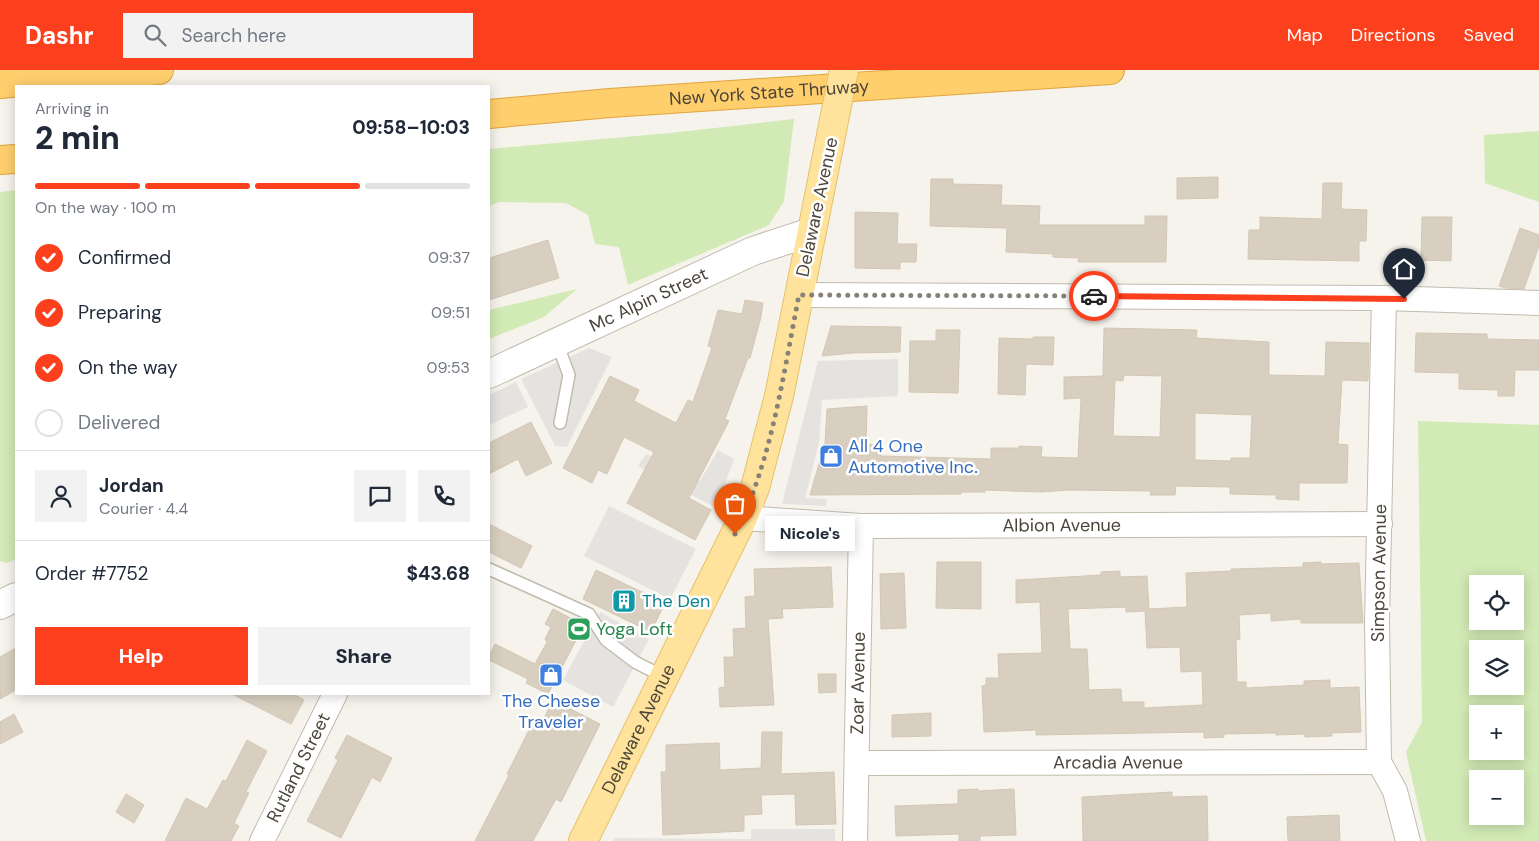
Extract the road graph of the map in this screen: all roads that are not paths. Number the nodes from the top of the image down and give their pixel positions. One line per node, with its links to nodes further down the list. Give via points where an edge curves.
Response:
1 (159, 70): 4 (highway)
2 (844, 70): 8 (main road, Delaware Avenue, bridge)
3 (1110, 70): 5 (highway, New York State Thruway, via 620,102)
4 (0, 84)
5 (490, 114)
6 (15, 159): 7 (highway)
7 (0, 160)
8 (811, 232): 9 (main road, Delaware Avenue); 12 (street, Mc Alpin Street, via 753,251)
9 (799, 295): 10 (street); 15 (main road, Delaware Avenue, via 779,396 755,488)
10 (1384, 298): 11 (street); 16 (street, Simpson Avenue)
11 (1539, 303)
12 (557, 343): 13 (street, Mc Alpin Street); 14 (lane, via 569,375)
13 (490, 374)
14 (560, 423)
15 (743, 518): 17 (street, Albion Avenue); 21 (main road, Delaware Avenue)
16 (1380, 524): 17 (street, Albion Avenue); 23 (street, Simpson Avenue, via 1376,622)
17 (861, 526): 24 (street, Zoar Avenue)
18 (490, 569): 21 (lane, via 589,614 606,640 634,662)
19 (15, 598): 20 (street)
20 (0, 605)
21 (664, 677): 26 (main road, Delaware Avenue)
22 (335, 695): 25 (street, Rutland Street)
23 (1379, 762): 24 (street, Arcadia Avenue); 28 (street, Simpson Avenue, via 1395,791)
24 (857, 763): 27 (street, Zoar Avenue)
25 (262, 841)
26 (583, 841)
27 (854, 841)
28 (1408, 841)

